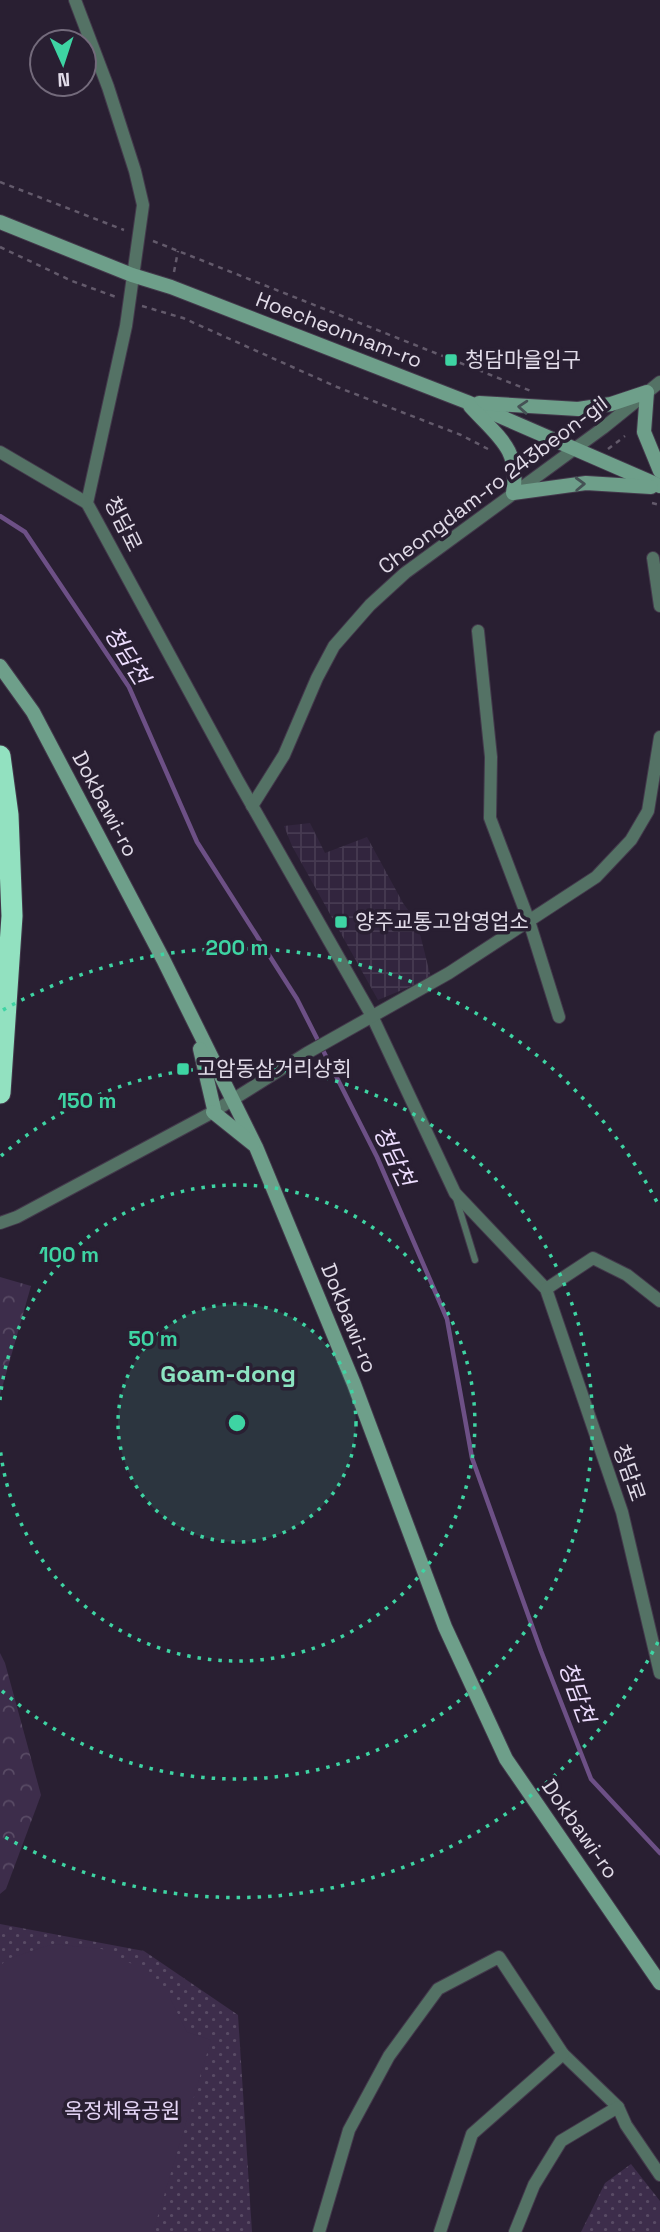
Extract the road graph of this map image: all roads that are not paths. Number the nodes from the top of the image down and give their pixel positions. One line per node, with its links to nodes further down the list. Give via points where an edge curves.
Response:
1 (75, 0): 3 (street, 청담로, via 108,87 143,205)
2 (0, 222): 3 (main road, Hoecheonnam-ro)
3 (132, 275): 6 (main road, Hoecheonnam-ro); 12 (street, 청담로, via 126,326)
4 (660, 382): 5 (street, Cheongdam-ro 243beon-gil)
5 (647, 392): 6 (main road, one-way to 6, via 578,409); 7 (street, Cheongdam-ro 243beon-gil); 9 (main road, via 644,432)
6 (467, 402): 7 (main road, Hoecheonnam-ro); 11 (main road, via 515,461)
7 (574, 447): 10 (main road, Hoecheonnam-ro); 11 (street, Cheongdam-ro 243beon-gil)
8 (0, 452): 12 (street)
9 (660, 471)
10 (660, 487): 11 (main road, one-way to 10, via 586,483)
11 (513, 493): 19 (street, Cheongdam-ro 243beon-gil, via 405,573 334,646 284,755)
12 (87, 503): 19 (street, 청담로)
13 (653, 558): 14 (street)
14 (660, 606)
15 (478, 631): 20 (street, via 491,757 490,818)
16 (0, 666): 25 (main road, Dokbawi-ro, via 33,712)
17 (660, 737): 20 (street, via 648,811 631,840 596,877)
18 (0, 756): 22 (highway, via 8,815 12,916)
19 (252, 806): 24 (street, 청담로)
20 (528, 920): 23 (street); 24 (street)
21 (0, 934): 22 (highway)
22 (8, 1001): 26 (highway)
23 (559, 1017)
24 (367, 1018): 27 (street); 30 (street, 청담로)
25 (195, 1027): 27 (main road, Dokbawi-ro); 28 (main road)
26 (0, 1093)
27 (233, 1100): 28 (street); 29 (main road, Dokbawi-ro)
28 (214, 1111): 29 (main road); 31 (street)
29 (256, 1147): 36 (main road, Dokbawi-ro, via 354,1384 445,1627 506,1759)
30 (455, 1193): 32 (lane); 33 (street, 청담로)
31 (0, 1223)
32 (475, 1260)
33 (545, 1289): 34 (street, via 593,1258 627,1275); 35 (street, 청담로, via 622,1512)
34 (660, 1301)
35 (660, 1673)
36 (660, 1983)
37 (563, 2054): 38 (street); 40 (street, via 499,1957 438,1989 389,2056 349,2130); 41 (street, via 472,2134)
38 (618, 2107): 39 (street); 42 (street, via 561,2141 534,2185)
39 (660, 2175)
40 (319, 2232)
41 (440, 2232)
42 (515, 2232)

